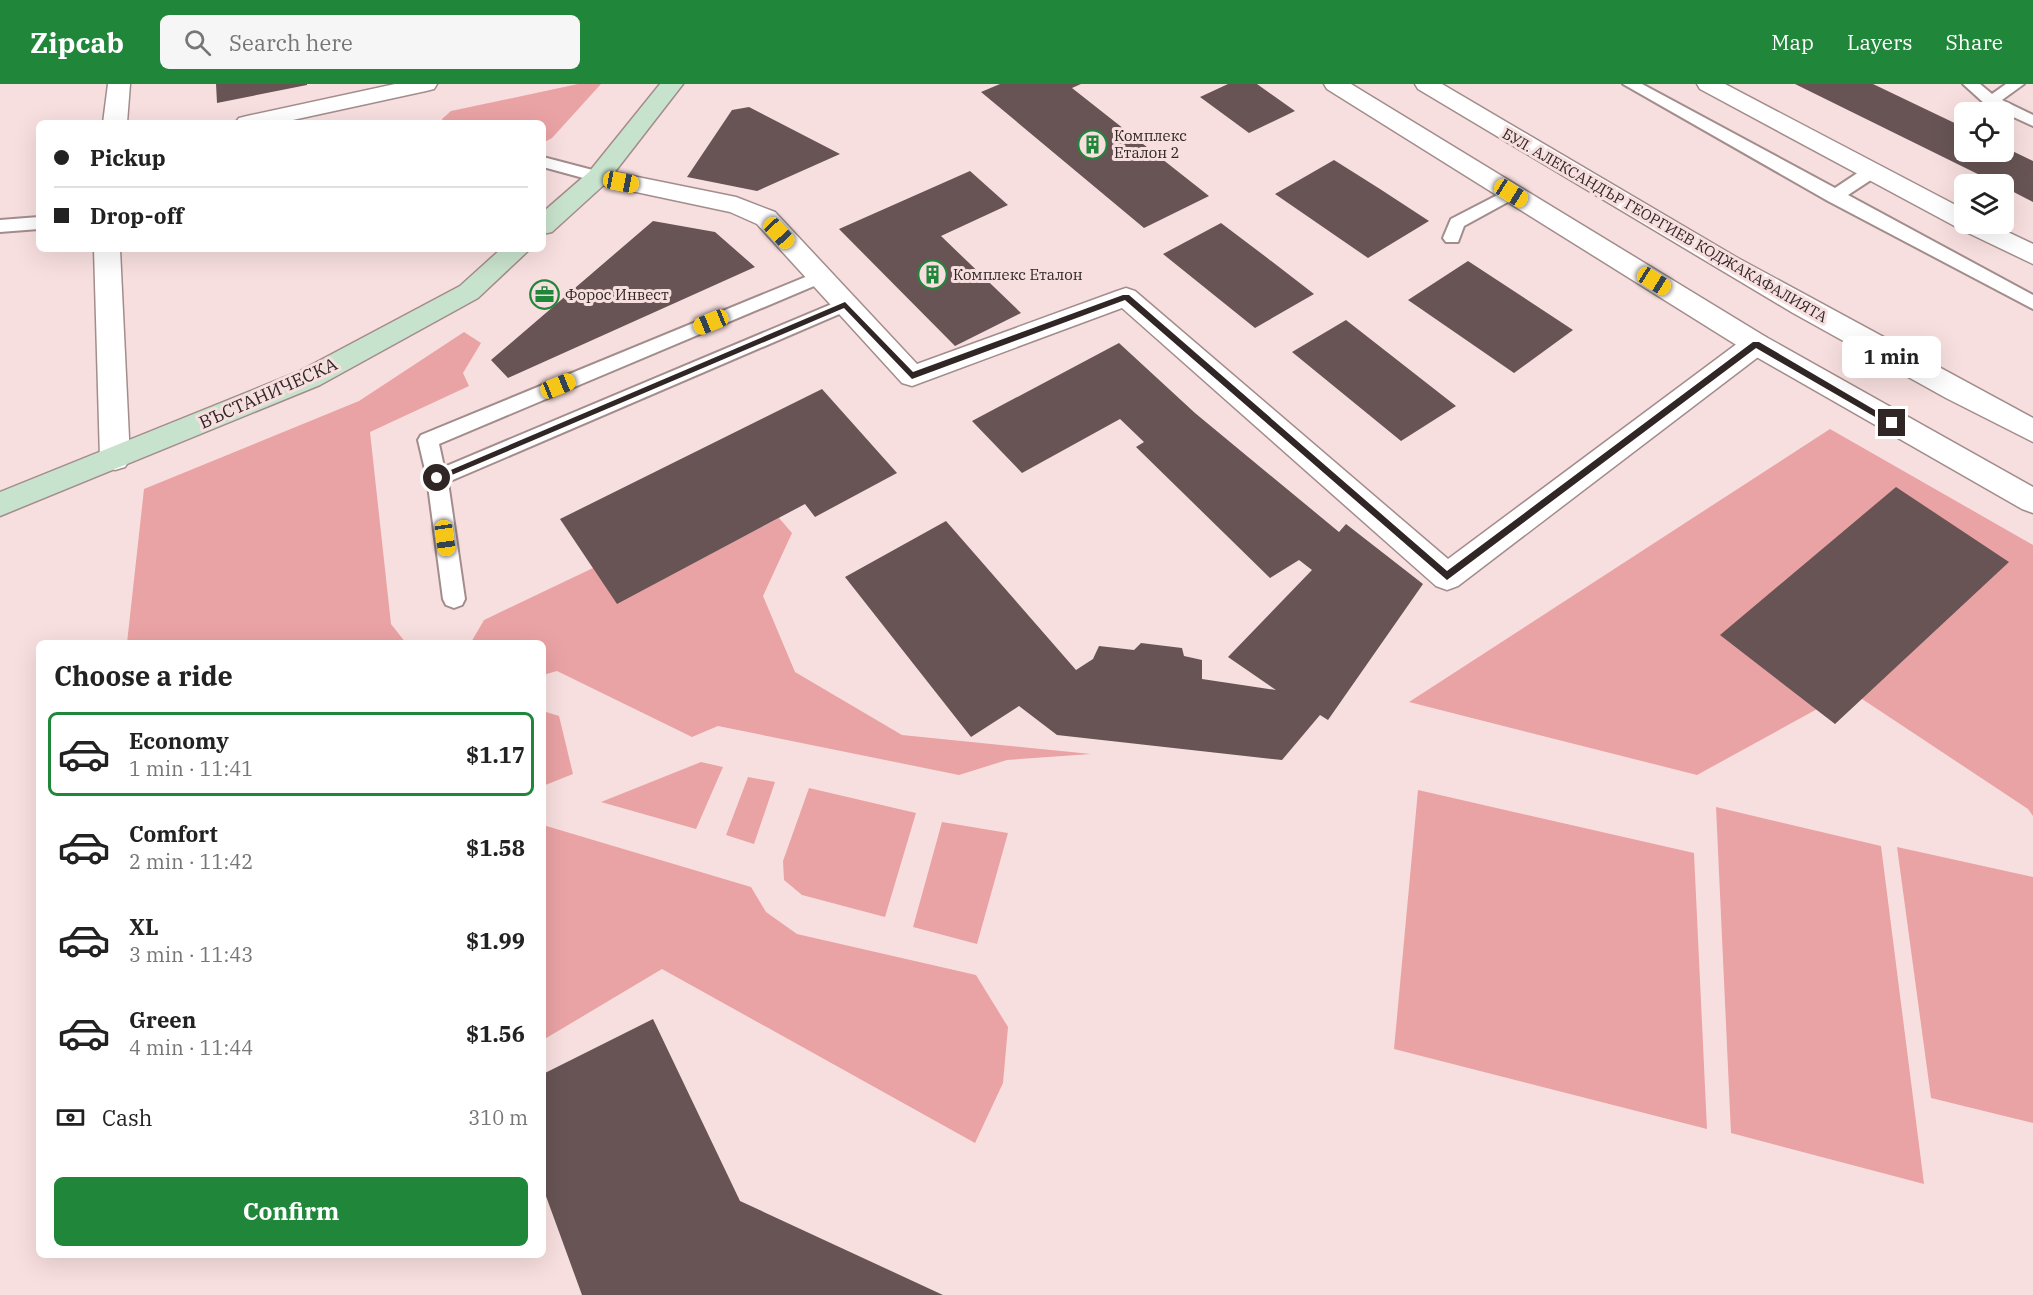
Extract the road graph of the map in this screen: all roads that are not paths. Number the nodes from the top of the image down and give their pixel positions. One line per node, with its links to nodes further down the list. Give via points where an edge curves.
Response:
1 (119, 84): 11 (street)
2 (426, 84): 12 (street)
3 (672, 84): 16 (main road)
4 (1335, 84): 17 (street)
5 (1426, 84): 32 (street, БУЛ. АЛЕКСАНДЪР ГЕОРГИЕВ КОДЖАКАФАЛИЯТА, via 1809,310)
6 (1631, 84): 18 (lane)
7 (1708, 84): 15 (street)
8 (1971, 84): 10 (lane)
9 (2016, 84): 10 (lane)
10 (1991, 101): 13 (lane)
11 (116, 120)
12 (261, 120)
13 (2033, 121)
14 (546, 163): 16 (lane)
15 (1871, 172): 18 (lane); 19 (street)
16 (598, 177): 21 (main road); 28 (street, via 736,205 766,218)
17 (1511, 193): 24 (lane, via 1457,223); 31 (street)
18 (1834, 197): 29 (lane)
19 (1954, 214)
20 (36, 223): 22 (lane)
21 (546, 223)
22 (0, 226)
23 (1991, 234): 27 (street)
24 (1452, 238)
25 (107, 252): 33 (street)
26 (514, 252): 33 (main road, ВЪСТАНИЧЕСКА, via 468,292 310,378)
27 (2033, 255)
28 (820, 277): 30 (street); 34 (lane, via 428,440)
29 (2033, 303)
30 (845, 305): 31 (street, via 912,376 1126,297 1447,576); 34 (lane)
31 (1756, 344): 35 (street)
32 (2033, 431)
33 (115, 459): 36 (main road, ВЪСТАНИЧЕСКА)
34 (437, 478): 37 (lane)
35 (2033, 501)
36 (0, 504)
37 (454, 599)

